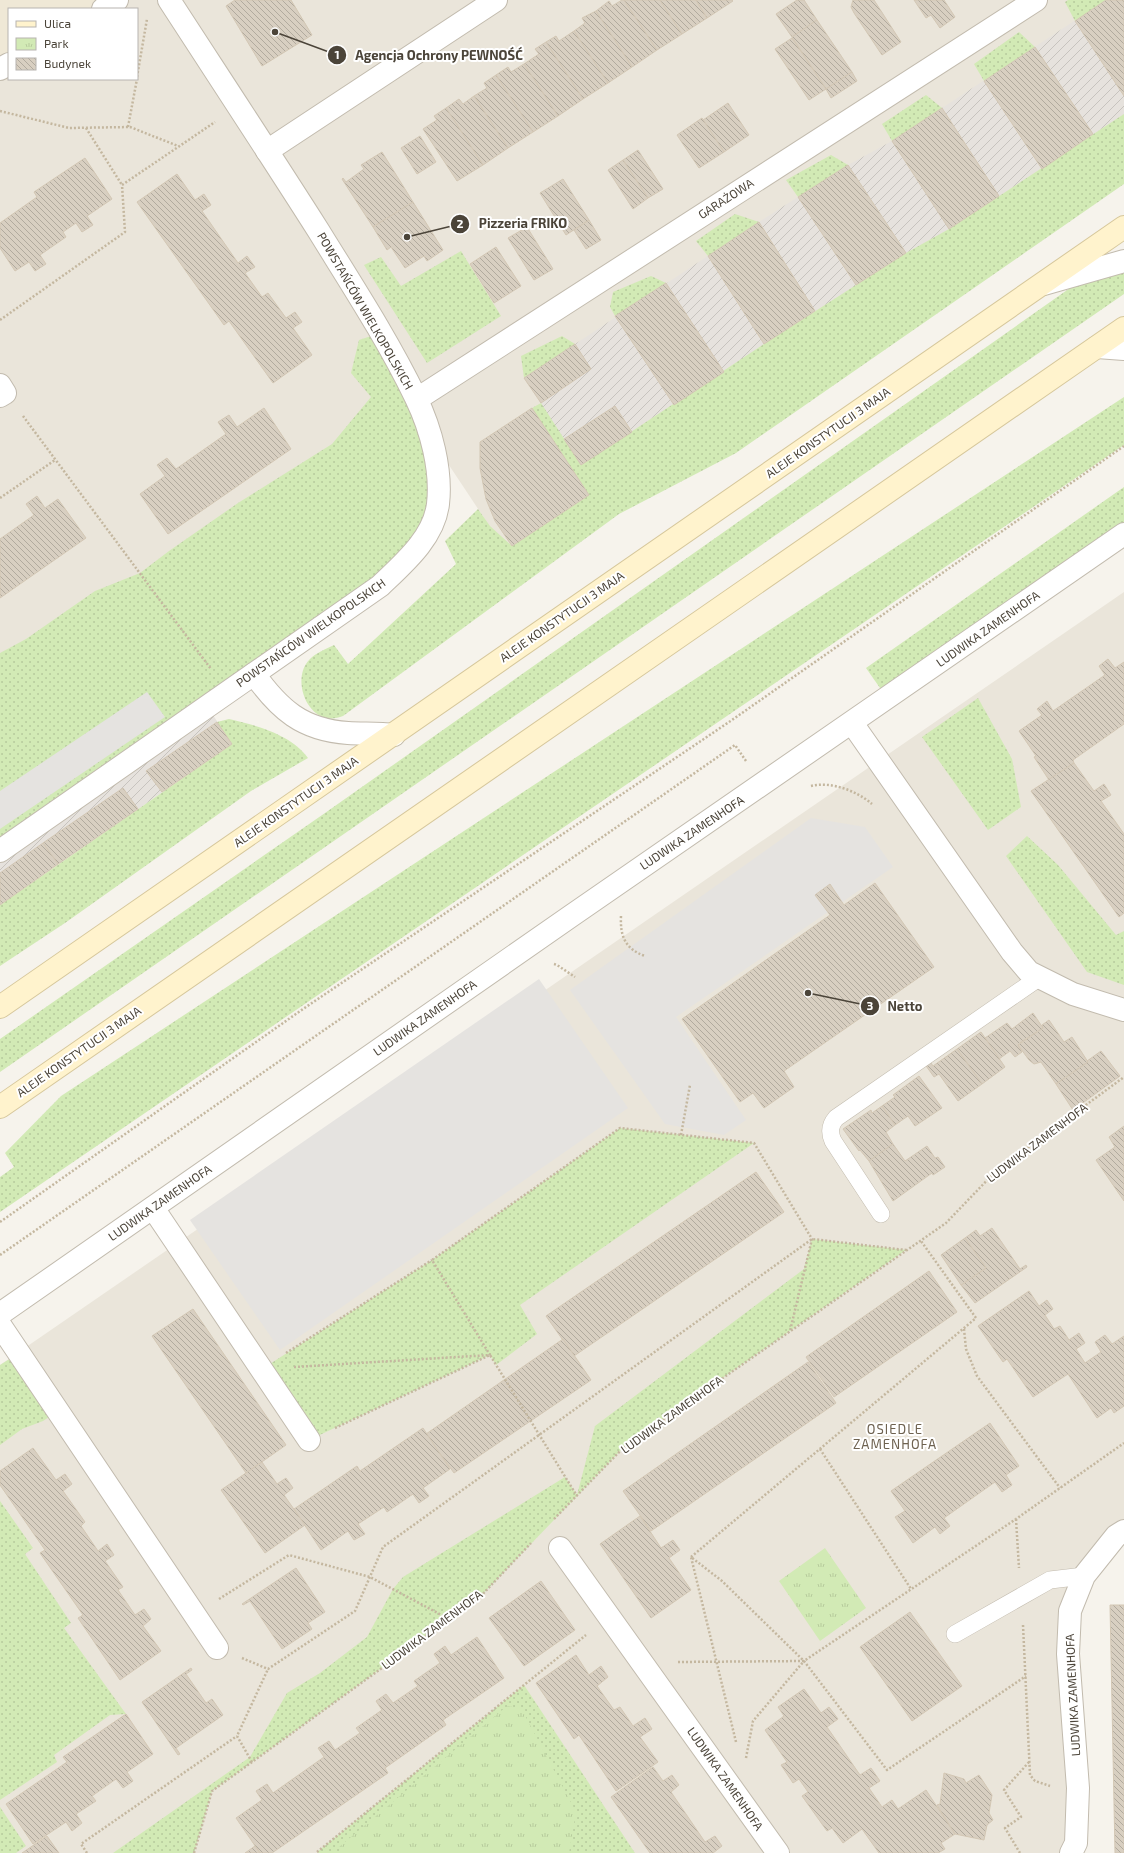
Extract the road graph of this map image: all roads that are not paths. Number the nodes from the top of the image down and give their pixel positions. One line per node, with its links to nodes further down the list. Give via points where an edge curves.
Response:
1 (117, 0): 5 (street)
2 (169, 0): 6 (street, POWSTAŃCÓW WIELKOPOLSKICH)
3 (496, 0): 6 (street)
4 (1036, 0): 13 (street, GARAŻOWA)
5 (105, 8)
6 (267, 151): 13 (street, POWSTAŃCÓW WIELKOPOLSKICH, via 343,271)
7 (1124, 228): 9 (main road, ALEJE KONSTYTUCJI 3 MAJA)
8 (1124, 261): 9 (street)
9 (1042, 285): 17 (main road, ALEJE KONSTYTUCJI 3 MAJA)
10 (1124, 328): 11 (main road, ALEJE KONSTYTUCJI 3 MAJA)
11 (1097, 347): 12 (street); 22 (main road, ALEJE KONSTYTUCJI 3 MAJA)
12 (1124, 349)
13 (417, 399): 15 (street, POWSTAŃCÓW WIELKOPOLSKICH, via 430,435 438,472 438,505 428,533 408,559 380,586)
14 (1124, 534): 16 (street, LUDWIKA ZAMENHOFA)
15 (254, 674): 17 (street, via 276,702 306,724 327,731); 18 (street, POWSTAŃCÓW WIELKOPOLSKICH)
16 (852, 723): 19 (street, via 1012,952 1029,972); 23 (street, LUDWIKA ZAMENHOFA)
17 (394, 735): 20 (main road, ALEJE KONSTYTUCJI 3 MAJA)
18 (0, 851)
19 (1040, 977): 21 (street, via 1073,994); 24 (lane, via 833,1122 830,1135 833,1141)
20 (0, 1007)
21 (1124, 1010)
22 (0, 1107)
23 (153, 1208): 25 (street, LUDWIKA ZAMENHOFA); 27 (street)
24 (881, 1214)
25 (0, 1314)
26 (0, 1325): 32 (street)
27 (309, 1440)
28 (1124, 1531): 30 (street, LUDWIKA ZAMENHOFA, via 1116,1536)
29 (560, 1548): 33 (street, LUDWIKA ZAMENHOFA)
30 (1084, 1576): 31 (lane, via 1050,1580); 34 (street, LUDWIKA ZAMENHOFA, via 1070,1611 1068,1654 1078,1788 1076,1843)
31 (955, 1634)
32 (217, 1648)
33 (778, 1853)
34 (1071, 1853)

